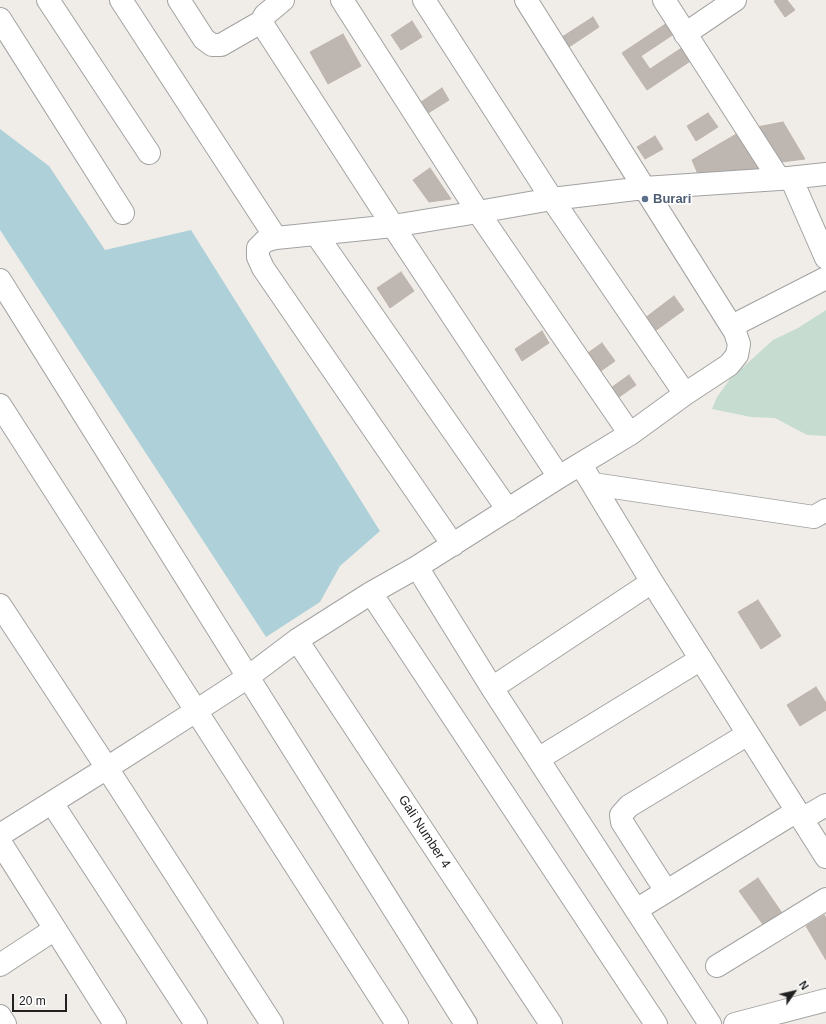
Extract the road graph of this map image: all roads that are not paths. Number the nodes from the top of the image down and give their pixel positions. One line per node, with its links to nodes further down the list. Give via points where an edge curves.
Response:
1 (48, 0): 13 (street)
2 (121, 0): 22 (street)
3 (179, 0): 11 (street, via 204,39 212,45 221,45)
4 (283, 0): 11 (street, via 265,15)
5 (342, 0): 18 (street)
6 (424, 0): 17 (street)
7 (526, 0): 16 (street)
8 (664, 0): 12 (street)
9 (735, 0): 12 (street)
10 (0, 19): 19 (street)
11 (261, 22): 20 (street)
12 (685, 34): 15 (street)
13 (149, 153)
14 (826, 174): 15 (street)
15 (785, 179): 16 (street); 23 (street)
16 (644, 188): 17 (street); 26 (street)
17 (552, 199): 18 (street); 27 (street)
18 (478, 212): 20 (street); 29 (street)
19 (123, 213)
20 (393, 226): 21 (street); 31 (street)
21 (316, 234): 22 (street); 33 (street)
22 (276, 238): 35 (street, via 265,241 258,248 258,257 263,268)
23 (826, 258)
24 (826, 278): 26 (street)
25 (0, 280): 42 (street)
26 (732, 326): 27 (street, via 739,344 737,355 729,365)
27 (685, 394): 29 (street)
28 (0, 405): 44 (street)
29 (630, 434): 30 (street)
30 (581, 465): 31 (street); 32 (street)
31 (559, 477): 33 (street)
32 (593, 484): 34 (street, via 814,517); 37 (street)
33 (508, 510): 35 (street)
34 (826, 510)
35 (453, 545): 36 (street)
36 (417, 567): 38 (street); 43 (street)
37 (652, 582): 41 (street); 43 (street)
38 (371, 593): 40 (street); 69 (street)
39 (0, 605): 47 (street)
40 (297, 640): 42 (street); 68 (street, Gali Number 4)
41 (701, 659): 45 (street); 46 (street)
42 (248, 677): 44 (street); 67 (street)
43 (492, 688): 46 (street)
44 (196, 711): 47 (street); 66 (street)
45 (748, 734): 50 (street); 54 (street, via 629,806 622,815 622,822)
46 (538, 760): 56 (street)
47 (107, 768): 48 (street); 65 (street)
48 (52, 803): 51 (street); 64 (street)
49 (826, 805): 50 (street)
50 (799, 815): 53 (street); 54 (street)
51 (0, 835)
52 (0, 842): 57 (street)
53 (826, 857)
54 (666, 891): 56 (street)
55 (826, 899): 59 (street)
56 (636, 910): 70 (street)
57 (55, 929): 58 (street); 63 (street)
58 (0, 965)
59 (717, 966)
60 (826, 1000): 71 (street)
61 (0, 1016): 62 (street)
62 (5, 1024)
63 (115, 1024)
64 (196, 1024)
65 (272, 1024)
66 (397, 1024)
67 (466, 1024)
68 (551, 1024)
69 (656, 1024)
70 (710, 1024)
71 (735, 1024)

